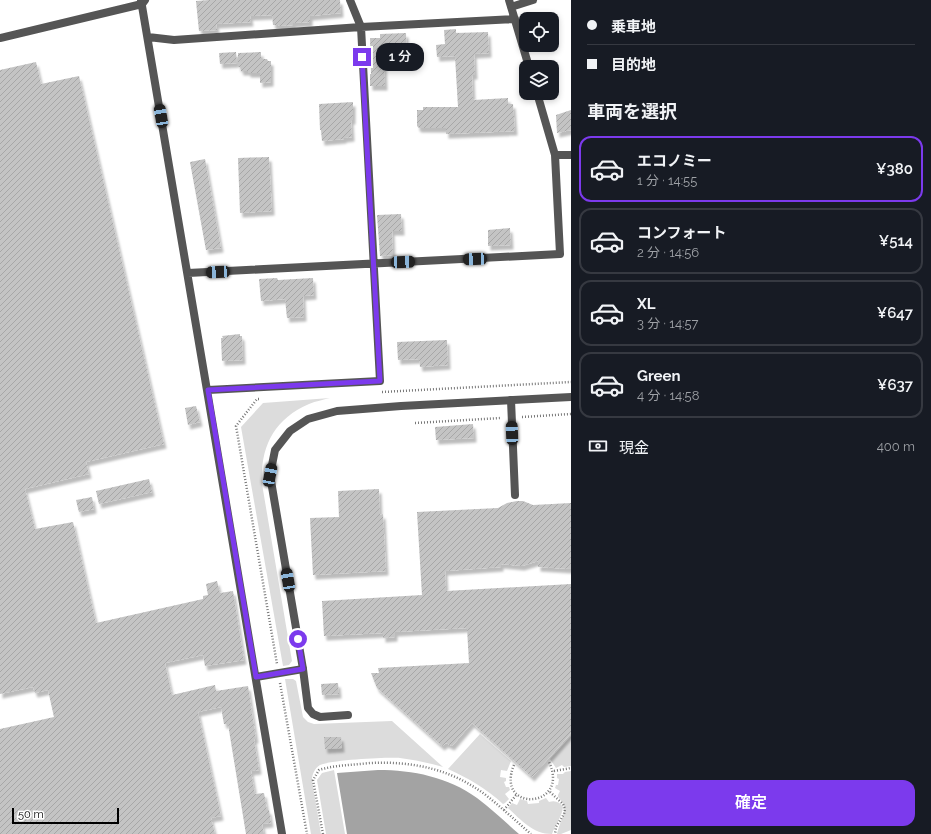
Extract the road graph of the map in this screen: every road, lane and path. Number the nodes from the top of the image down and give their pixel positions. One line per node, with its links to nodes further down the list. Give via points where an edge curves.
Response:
1 (350, 0): 6 (street)
2 (533, 0): 4 (street)
3 (143, 1): 7 (street); 8 (street)
4 (510, 4): 5 (street)
5 (515, 19): 6 (street); 9 (street)
6 (361, 27): 7 (street, via 174,40); 13 (street)
7 (148, 37): 14 (street)
8 (0, 38)
9 (527, 60)
10 (539, 100): 11 (street)
11 (555, 155): 12 (street); 13 (street, via 560,254)
12 (571, 155)
13 (373, 264): 14 (street); 16 (street, via 380,381)
14 (188, 273): 16 (street)
15 (571, 382): 17 (path)
16 (208, 390): 27 (street)
17 (377, 393)
18 (571, 397): 20 (street)
19 (265, 399): 26 (path, via 257,399 236,426)
20 (511, 400): 22 (street); 25 (street, via 337,411 308,419 290,431 275,450 270,475)
21 (571, 414): 22 (path)
22 (512, 418): 23 (path); 24 (street)
23 (416, 423)
24 (515, 496)
25 (303, 669): 26 (street); 28 (street, via 308,708 313,714 320,717)
26 (279, 673): 27 (street); 37 (path)
27 (256, 677): 36 (street)
28 (348, 716)
29 (549, 762): 32 (path)
30 (514, 765): 34 (path, via 510,780)
31 (571, 768): 32 (path)
32 (554, 771): 33 (path, via 556,778)
33 (550, 792): 34 (path, via 538,800 523,798); 40 (path, via 565,809)
34 (517, 794): 35 (path)
35 (504, 810): 38 (path, via 471,785 453,775 430,768 406,763 332,766 319,770 313,780); 39 (path)
36 (282, 834)
37 (307, 834)
38 (323, 834)
39 (531, 834)
40 (555, 834)

